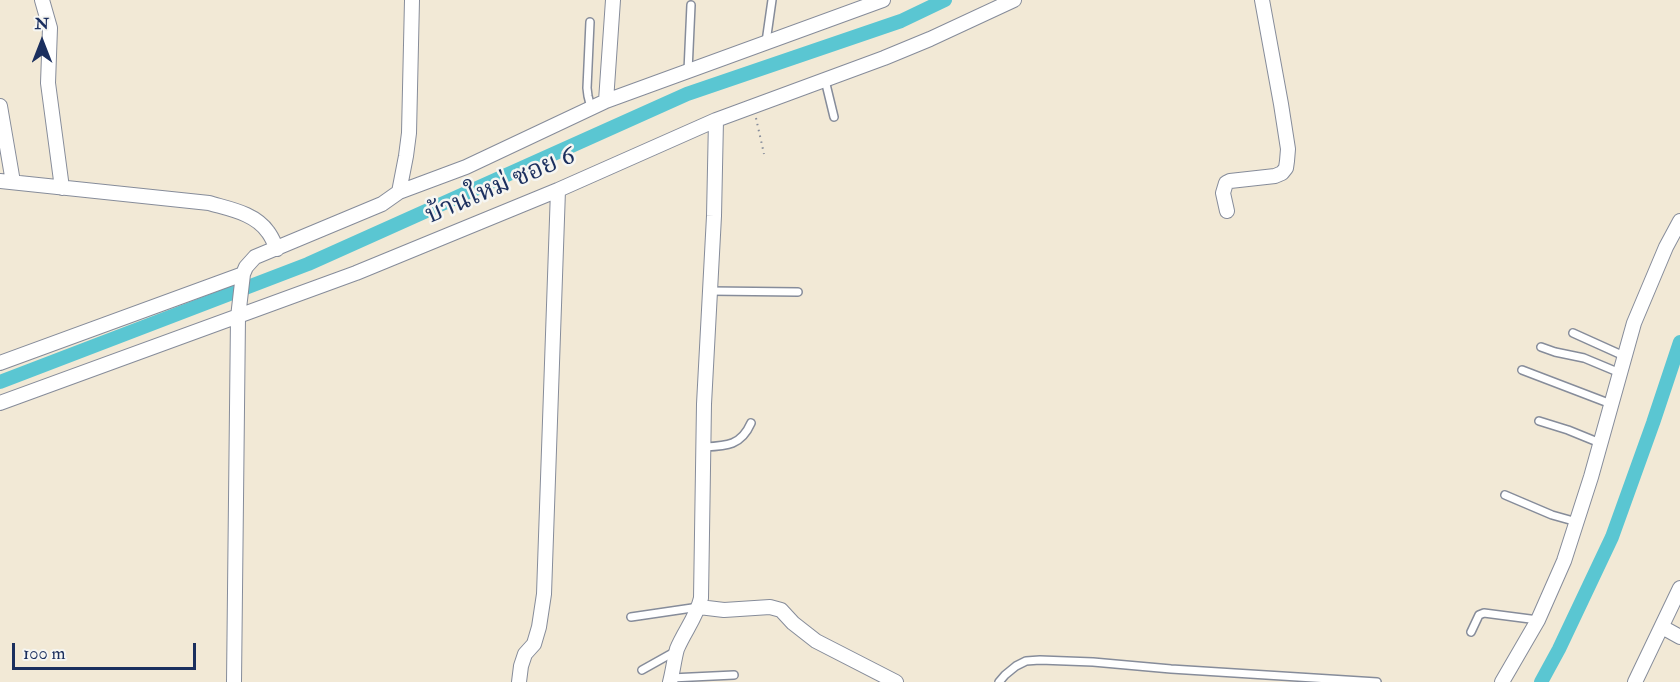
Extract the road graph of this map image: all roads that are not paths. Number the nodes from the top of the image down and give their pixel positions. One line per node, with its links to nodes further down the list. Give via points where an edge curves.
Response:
1 (42, 0): 19 (street, via 50,28 48,83)
2 (412, 0): 21 (street, via 409,133)
3 (613, 0): 13 (street)
4 (771, 0): 10 (lane)
5 (883, 0): 10 (street)
6 (1014, 0): 12 (street, บ้านใหม่ ซอย 6, via 930,39)
7 (1262, 0): 22 (street, via 1287,162 1282,173 1275,176 1226,183 1223,193)
8 (691, 5): 11 (lane)
9 (590, 22): 15 (lane, via 587,88)
10 (766, 43): 11 (street)
11 (688, 71): 13 (street)
12 (825, 80): 16 (lane); 17 (street, บ้านใหม่ ซอย 6)
13 (606, 101): 15 (street)
14 (0, 106): 18 (street)
15 (591, 108): 21 (street, via 466,167)
16 (834, 117)
17 (716, 120): 20 (street, บ้านใหม่ ซอย 6); 26 (street)
18 (6, 182): 19 (street)
19 (62, 188): 24 (street, via 209,203 241,212 263,226)
20 (558, 190): 28 (street, บ้านใหม่ ซอย 6, via 356,273); 55 (street, via 544,594 539,627 534,644 525,654)
21 (399, 192): 24 (street, via 382,204)
22 (1227, 211)
23 (1680, 221): 31 (street, via 1634,323)
24 (277, 249): 25 (street, via 255,257)
25 (242, 279): 28 (street); 32 (street)
26 (710, 291): 27 (lane); 40 (street)
27 (798, 292)
28 (238, 313): 35 (street, บ้านใหม่ ซอย 6); 54 (street)
29 (1573, 333): 31 (lane)
30 (1541, 347): 34 (lane)
31 (1624, 356): 34 (street)
32 (0, 363)
33 (1522, 370): 36 (lane)
34 (1620, 373): 36 (street)
35 (0, 403)
36 (1611, 404): 39 (street)
37 (1539, 421): 39 (lane)
38 (751, 423): 40 (lane, via 746,434 727,446)
39 (1600, 443): 42 (street)
40 (704, 447): 44 (street)
41 (1506, 495): 42 (lane)
42 (1576, 522): 46 (street)
43 (1680, 588): 47 (street)
44 (699, 607): 45 (lane); 50 (street); 56 (street, via 724,610 770,606 782,610 816,641)
45 (631, 617)
46 (1539, 620): 48 (lane, via 1484,613 1479,615); 59 (street)
47 (1662, 627): 49 (street); 60 (street)
48 (1472, 632)
49 (1680, 637)
50 (677, 651): 51 (lane); 53 (street)
51 (642, 670)
52 (734, 675): 53 (lane)
53 (671, 680)
54 (234, 682)
55 (519, 682)
56 (896, 682)
57 (999, 682): 58 (lane, via 1016,666 1040,660)
58 (1377, 682)
59 (1502, 682)
60 (1635, 682)

